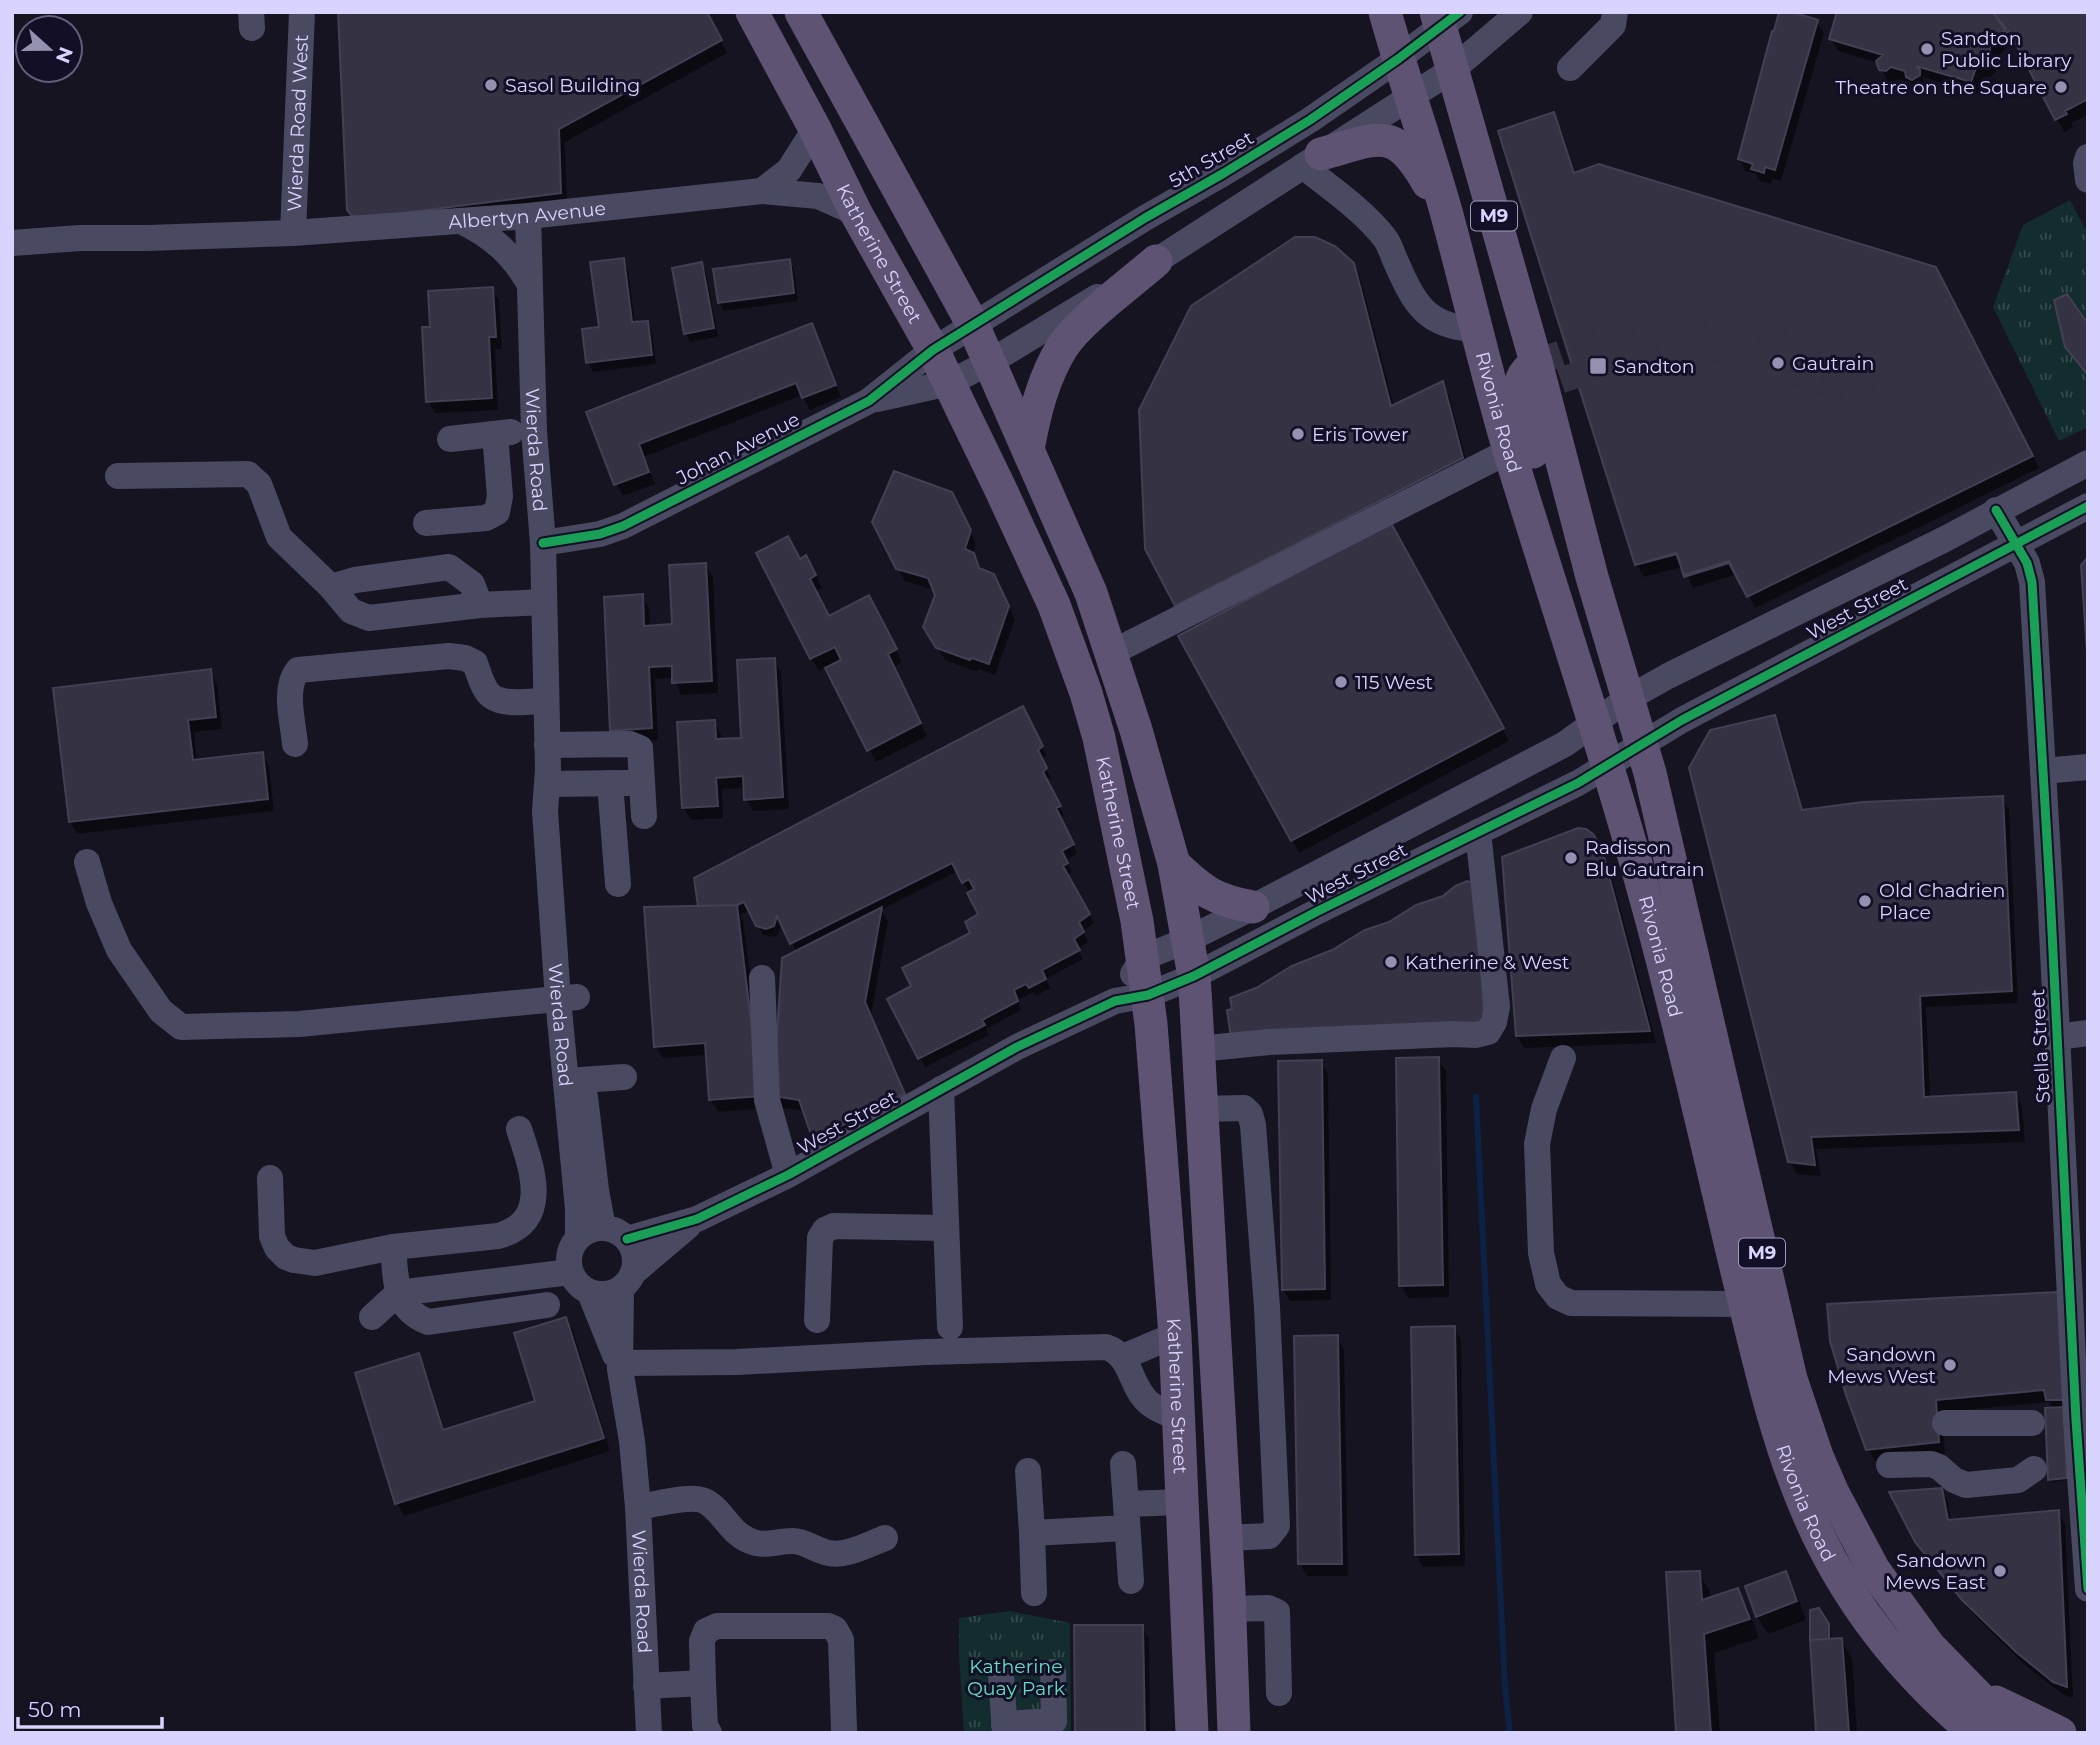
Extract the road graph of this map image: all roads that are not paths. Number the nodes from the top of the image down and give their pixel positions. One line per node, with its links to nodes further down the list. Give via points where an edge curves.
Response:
1 (302, 12): 21 (street, Wierda Road West)
2 (752, 12): 12 (main road, Katherine Street)
3 (801, 12): 25 (main road, Katherine Street)
4 (1385, 12): 8 (main road, Rivonia Road / M9)
5 (1520, 12): 10 (street)
6 (1615, 12): 9 (street, via 1613,25)
7 (1446, 18): 8 (street, 5th Street); 10 (main road, Rivonia Road / M9)
8 (1398, 59): 11 (main road, Rivonia Road / M9); 25 (street, 5th Street, via 1300,127)
9 (1570, 68)
10 (1452, 71): 11 (street); 29 (main road, Rivonia Road / M9)
11 (1411, 97): 14 (street); 18 (main road, Rivonia Road / M9)
12 (815, 129): 16 (street, via 789,170); 17 (main road, Katherine Street)
13 (2088, 157): 15 (street)
14 (1312, 160): 18 (main road, via 1358,142 1391,142 1413,157); 23 (street); 26 (street, via 1386,239 1411,295 1427,316 1443,324)
15 (2088, 180)
16 (762, 191): 17 (street, Albertyn Avenue, via 818,195); 19 (street, Albertyn Avenue)
17 (856, 213): 27 (main road, Katherine Street)
18 (1447, 215): 26 (main road, Rivonia Road / M9)
19 (528, 216): 20 (street, Albertyn Avenue); 24 (street, Wierda Road)
20 (461, 221): 21 (street, Albertyn Avenue); 24 (street, via 483,231 509,253)
21 (293, 233): 22 (street, Albertyn Avenue)
22 (12, 243)
23 (1156, 261): 28 (street); 35 (main road, via 1065,344 1046,376)
24 (530, 285): 32 (street, Wierda Road)
25 (973, 325): 27 (street, 5th Street); 28 (main road, Katherine Street)
26 (1475, 329): 36 (main road, Rivonia Road / M9)
27 (933, 350): 30 (main road, Katherine Street); 31 (street, Johan Avenue)
28 (990, 362): 30 (street, Johan Avenue); 35 (main road, Katherine Street)
29 (1536, 362): 44 (main road, via 1524,375 1519,392 1552,523 1553,545); 49 (main road, Rivonia Road / M9)
30 (949, 383): 31 (street, Johan Avenue); 67 (main road, Katherine Street, via 1054,605 1086,693)
31 (869, 401): 42 (street, Johan Avenue, via 623,526)
32 (534, 431): 33 (street); 42 (street, Wierda Road)
33 (495, 434): 34 (street); 41 (street, via 497,512)
34 (450, 439)
35 (1028, 449): 48 (main road, Katherine Street, via 1091,593)
36 (1509, 451): 44 (main road, Rivonia Road / M9); 48 (street)
37 (2088, 463): 40 (street, West Street)
38 (118, 476): 45 (street, via 248,474 259,484 279,537)
39 (2088, 506): 43 (street, West Street)
40 (1996, 510): 43 (street, Stella Street); 49 (street, West Street)
41 (426, 523)
42 (543, 543): 46 (street, Wierda Road)
43 (2017, 545): 53 (street, West Street); 57 (street, Stella Street, via 2032,582)
44 (1546, 566): 51 (main road, Rivonia Road / M9)
45 (331, 587): 47 (street, via 351,611 369,618); 47 (street, via 449,567 472,584)
46 (544, 602): 47 (street); 50 (street, Wierda Road)
47 (480, 605)
48 (1111, 653): 63 (main road, Katherine Street)
49 (1627, 699): 51 (street, West Street); 53 (main road, Rivonia Road / M9)
50 (545, 701): 52 (street, via 496,699 487,693 475,663 465,658 298,670 290,686); 56 (street, Wierda Road)
51 (1593, 722): 54 (main road, Rivonia Road / M9); 65 (street, West Street, via 1564,744)
52 (295, 744)
53 (1641, 745): 54 (street, West Street); 125 (main road, Rivonia Road / M9, via 1791,1379 1817,1456 1874,1570 1929,1646)
54 (1607, 766): 61 (street, West Street); 93 (main road, Rivonia Road / M9, via 1653,926)
55 (2088, 767): 57 (street)
56 (549, 771): 58 (street, via 630,744 641,752); 59 (street); 71 (street, Wierda Road, via 563,825 559,901)
57 (2043, 771): 74 (street, Stella Street)
58 (643, 782): 59 (street); 60 (street)
59 (610, 783): 64 (street)
60 (644, 816)
61 (1478, 832): 68 (street, West Street); 75 (street, via 1497,1007 1488,1032)
62 (87, 862): 71 (street, via 119,950 161,1011 181,1027 299,1024)
63 (1174, 864): 65 (main road, via 1210,894); 66 (main road, Katherine Street)
64 (618, 884)
65 (1253, 907): 66 (street, West Street)
66 (1187, 940): 67 (street, West Street); 68 (main road, Katherine Street)
67 (1143, 958): 70 (main road, Katherine Street); 72 (street)
68 (1194, 976): 70 (street, West Street); 75 (main road, Katherine Street); 133 (main road, via 1187,1010 1187,1080)
69 (762, 978): 82 (street, via 767,1100)
70 (1148, 995): 72 (street, West Street); 99 (main road, Katherine Street)
71 (568, 998): 78 (street, Wierda Road)
72 (1115, 1001): 79 (street, West Street)
73 (2088, 1033): 74 (street)
74 (2057, 1037): 98 (street, Stella Street)
75 (1198, 1049): 80 (main road, Katherine Street)
76 (1563, 1058): 93 (street, via 1537,1144 1541,1253 1548,1284 1558,1297 1571,1303)
77 (624, 1077): 78 (street)
78 (574, 1080): 86 (street, Wierda Road, via 596,1190); 87 (street, Wierda Road)
79 (942, 1089): 82 (street, West Street); 85 (street)
80 (1201, 1109): 116 (main road, Katherine Street); 116 (street, via 1244,1108 1250,1114 1267,1307 1277,1526 1269,1536)
81 (519, 1129): 88 (street, via 534,1180 533,1201 522,1224 498,1236)
82 (788, 1175): 84 (street, West Street)
83 (270, 1178): 88 (street, via 272,1236 286,1257 315,1263)
84 (697, 1219): 86 (street, West Street); 90 (street, West Street)
85 (947, 1228): 96 (street, via 834,1226 825,1230 820,1238); 97 (street)
86 (615, 1233): 87 (street, via 586,1232); 90 (street, via 635,1258)
87 (578, 1238): 89 (street, via 571,1248)
88 (393, 1247): 92 (street)
89 (570, 1272): 91 (street); 92 (street)
90 (627, 1280): 91 (street, via 611,1294); 101 (street, Wierda Road)
91 (590, 1293): 101 (street, Wierda Road)
92 (397, 1294): 94 (street, via 416,1317 428,1322); 95 (street)
93 (1745, 1304): 135 (main road, Rivonia Road / M9, via 1790,1467 1824,1549 1863,1614 1894,1653)
94 (547, 1305)
95 (372, 1317)
96 (817, 1320)
97 (950, 1327)
98 (2080, 1329): 103 (street, Stella Street)
99 (1175, 1335): 100 (street); 102 (main road, Katherine Street)
100 (1123, 1357): 101 (street, via 1106,1347 1089,1346); 102 (street, via 1149,1403)
101 (620, 1366): 112 (street, Wierda Road)
102 (1179, 1419): 111 (main road, Katherine Street)
103 (2082, 1420): 110 (street, Stella Street)
104 (1945, 1423): 105 (street)
105 (2032, 1423)
106 (1123, 1464): 113 (street)
107 (1889, 1465): 108 (street, via 1930,1464 1966,1485 2018,1480)
108 (2034, 1469)
109 (1028, 1471): 114 (street)
110 (2084, 1483): 118 (street, Stella Street)
111 (1183, 1502): 113 (street); 132 (main road, Katherine Street)
112 (638, 1507): 115 (street, via 703,1500 747,1540 761,1545 793,1541 831,1554); 124 (street, Wierda Road)
113 (1127, 1516): 114 (street); 117 (street)
114 (1032, 1533): 119 (street)
115 (885, 1538)
116 (1226, 1538): 120 (main road, Katherine Street)
117 (1131, 1581)
118 (2088, 1590)
119 (1034, 1593)
120 (1229, 1609): 126 (street, via 1277,1612); 134 (main road, Katherine Street)
121 (1053, 1672): 127 (street)
122 (1001, 1674): 128 (street)
123 (703, 1683): 124 (street); 129 (street, via 706,1631 717,1626 828,1626 841,1640); 131 (street)
124 (646, 1686): 130 (street, Wierda Road)
125 (1972, 1690): 136 (main road, Rivonia Road / M9); 137 (main road)
126 (1279, 1693)
127 (1052, 1727): 128 (street)
128 (1005, 1728)
129 (844, 1730)
130 (649, 1733)
131 (709, 1733)
132 (1192, 1733)
133 (1214, 1733)
134 (1234, 1733)
135 (1975, 1733)
136 (2014, 1733)
137 (2060, 1733)

